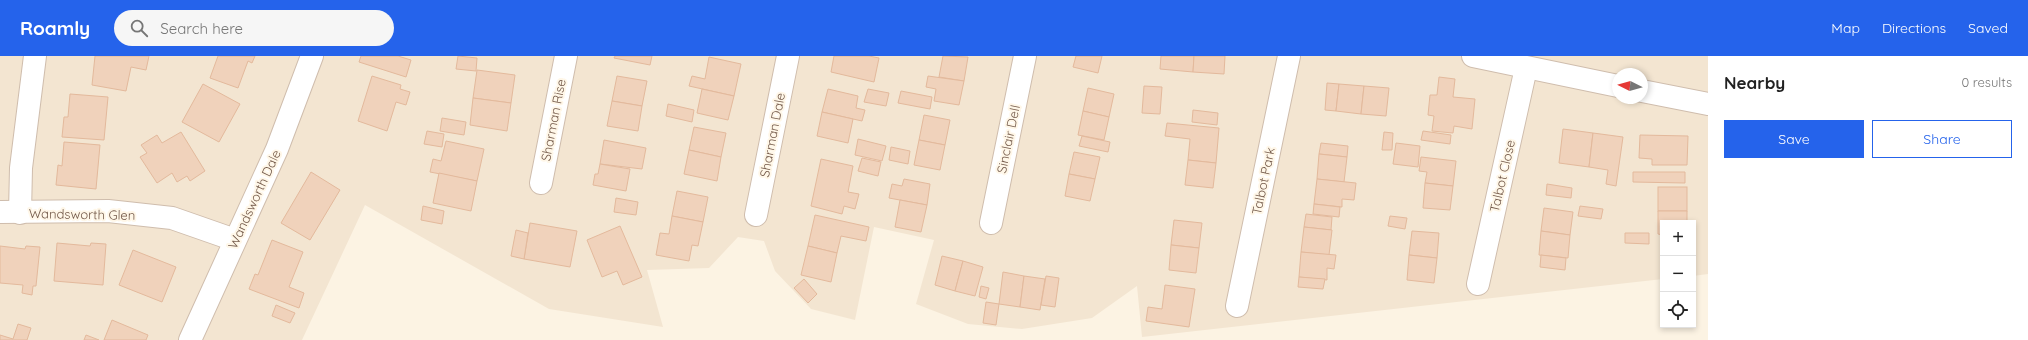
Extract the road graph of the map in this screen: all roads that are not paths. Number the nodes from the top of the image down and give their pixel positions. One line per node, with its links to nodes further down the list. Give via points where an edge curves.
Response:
1 (35, 56): 13 (street, Wandsworth Glen, via 21,168)
2 (312, 56): 16 (street, Wandsworth Dale, via 277,149)
3 (566, 56): 12 (street, Sharman Rise)
4 (788, 56): 14 (street, Sharman Dale)
5 (1025, 56): 15 (street, Sinclair Dell)
6 (1289, 56): 18 (street, Talbot Park)
7 (1473, 56): 8 (street)
8 (1526, 68): 9 (street); 17 (street, Talbot Close)
9 (1612, 85)
10 (1648, 92): 11 (street)
11 (1708, 104)
12 (541, 183)
13 (10, 213): 16 (street, Wandsworth Glen, via 108,211 172,218)
14 (756, 215)
15 (991, 223)
16 (235, 240): 19 (street, Wandsworth Dale)
17 (1478, 284)
18 (1237, 306)
19 (190, 340)

